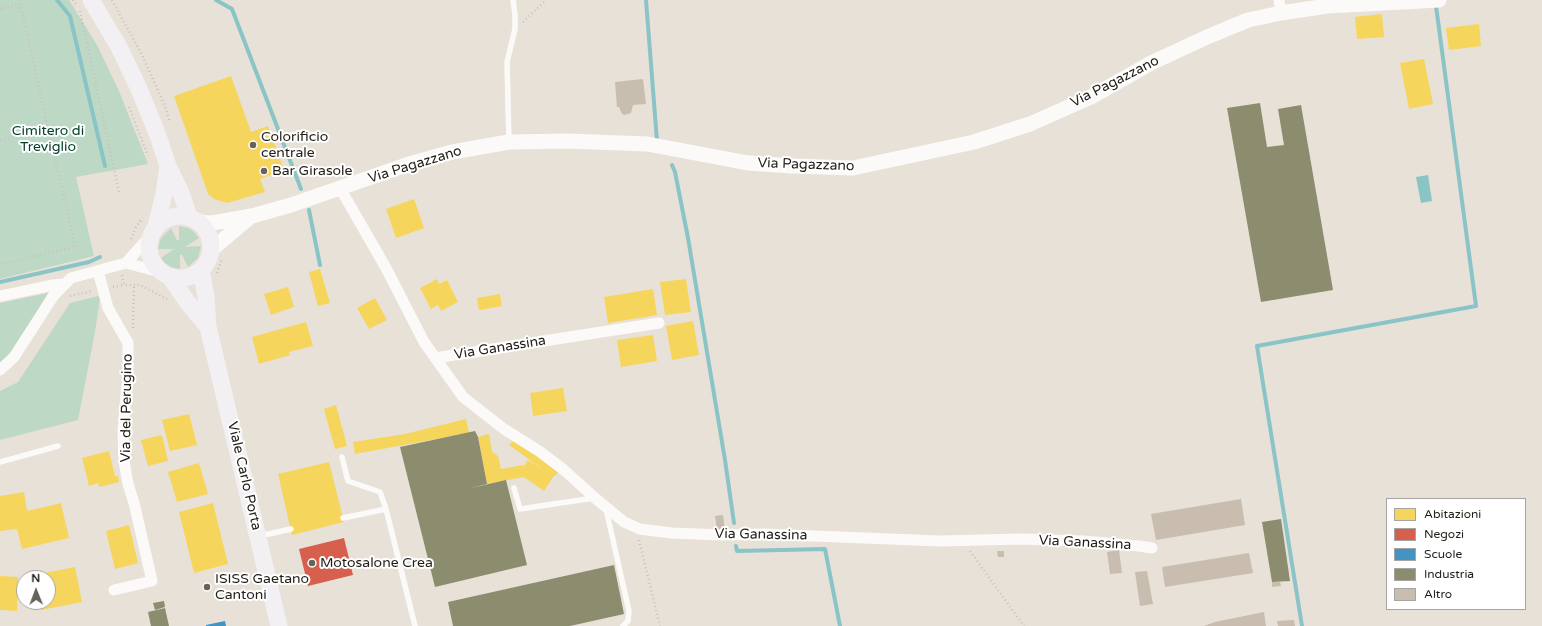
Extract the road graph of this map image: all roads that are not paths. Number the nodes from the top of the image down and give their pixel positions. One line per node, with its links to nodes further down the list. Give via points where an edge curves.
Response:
1 (513, 0): 5 (lane, via 515,29 507,62)
2 (1439, 0): 4 (street, Via Pagazzano)
3 (86, 5): 6 (main road, via 119,47 139,89)
4 (1280, 6): 5 (street, Via Pagazzano, via 1207,37 1152,63 1091,97 1030,124 974,142 853,168 748,163 647,144)
5 (509, 142): 7 (street, Via Pagazzano, via 452,152)
6 (168, 166): 9 (main road); 10 (main road, Viale Carlo Porta, via 164,194)
7 (340, 188): 8 (street, Via Pagazzano); 20 (street, Via Ganassina)
8 (252, 216): 9 (street, Via Pagazzano, via 212,223); 11 (street, Via Pagazzano)
9 (193, 219): 10 (main road, via 171,217); 11 (main road, via 204,227)
10 (150, 226): 12 (street); 15 (main road, Viale Carlo Porta, via 149,254 153,264)
11 (217, 252): 14 (main road, via 209,257)
12 (124, 267): 13 (street); 15 (street)
13 (98, 270): 16 (street, via 71,278); 33 (street, Via del Perugino, via 108,308 128,343 123,431 124,461 152,581)
14 (209, 274): 15 (main road, via 178,279); 19 (main road, Viale Carlo Porta, via 206,296)
15 (165, 275): 19 (main road, Viale Carlo Porta)
16 (64, 284): 17 (street); 21 (street, via 14,357)
17 (0, 296)
18 (659, 323): 20 (street, Via Ganassina)
19 (208, 327): 31 (main road, Viale Carlo Porta)
20 (435, 358): 26 (street, Via Ganassina, via 464,397 504,429 564,470)
21 (0, 370)
22 (58, 446): 24 (lane)
23 (342, 457): 28 (lane, via 348,481 380,492)
24 (0, 462)
25 (514, 488): 26 (lane, via 520,509)
26 (595, 498): 27 (street, Via Ganassina)
27 (605, 507): 32 (street, Via Ganassina, via 636,528 671,533 960,540 1021,539 1083,541); 36 (lane, via 629,611 628,621)
28 (386, 509): 29 (lane); 35 (lane)
29 (343, 518)
30 (291, 530): 31 (lane)
31 (258, 537): 34 (main road, Viale Carlo Porta)
32 (1152, 548)
33 (114, 590)
34 (279, 626)
35 (415, 626)
36 (623, 626)

